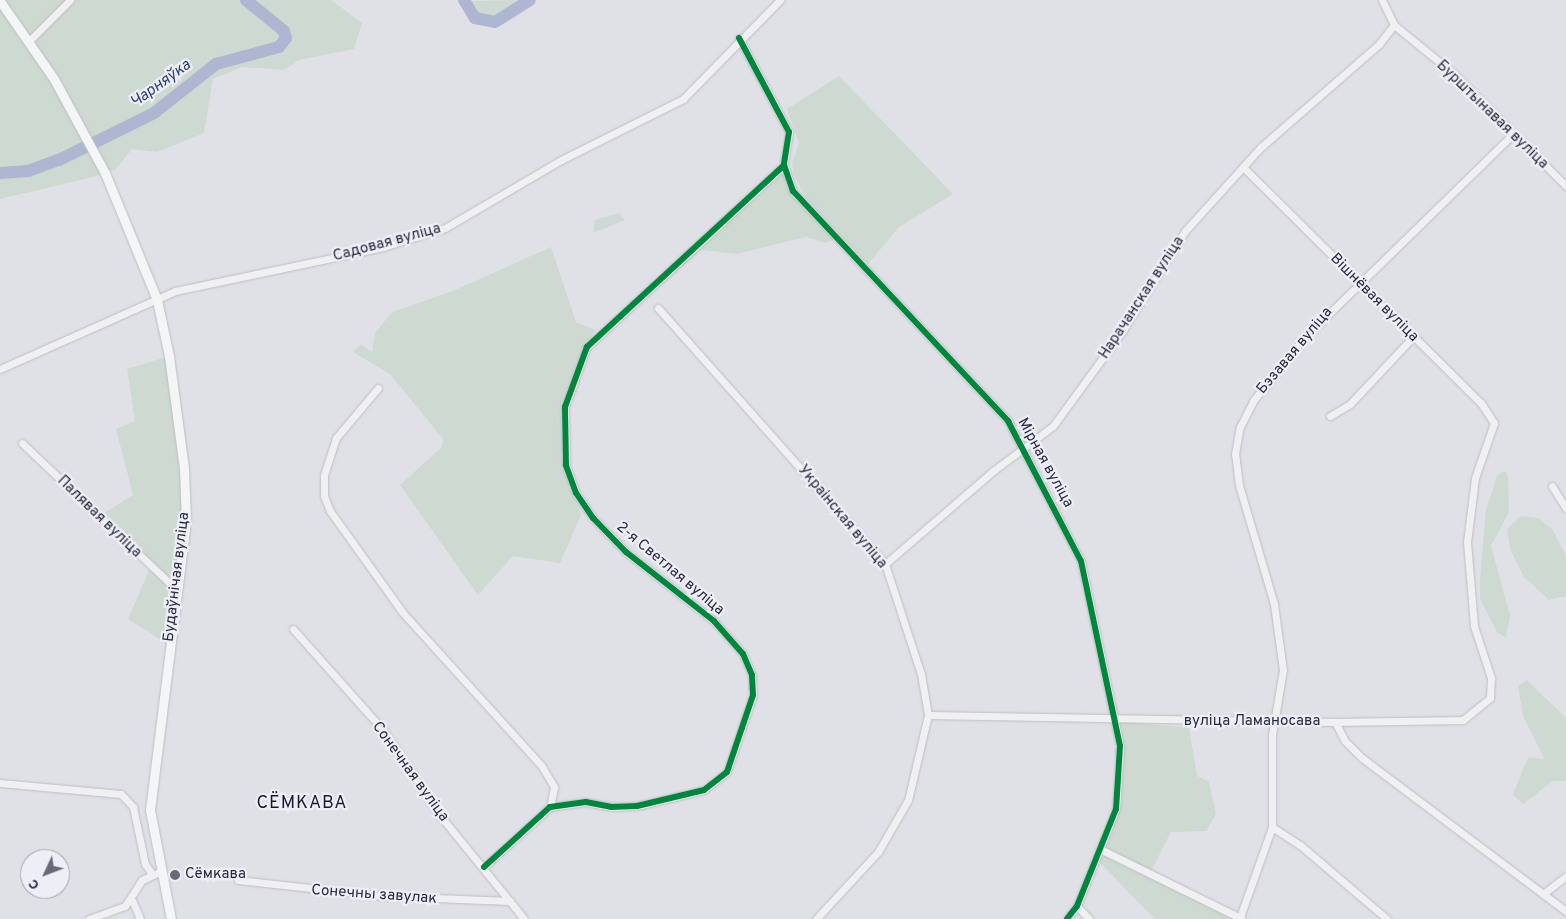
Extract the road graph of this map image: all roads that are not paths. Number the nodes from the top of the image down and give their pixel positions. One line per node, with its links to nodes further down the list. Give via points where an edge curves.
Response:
1 (70, 0): 7 (street)
2 (780, 0): 6 (street, Садовая вуліца)
3 (1382, 0): 5 (street)
4 (0, 1): 7 (main road, Будаўнічая вуліца)
5 (1394, 25): 8 (street, Бурштынавая вуліца, via 1452,73); 10 (street, Нарачанская вуліца, via 1379,44 1318,94)
6 (739, 38): 9 (street, Мірная вуліца, via 789,132); 13 (street, Садовая вуліца, via 683,99 561,160 445,228 364,251 200,284)
7 (29, 41): 13 (main road, Будаўнічая вуліца, via 74,111 105,173)
8 (1514, 133): 11 (street, Бурштынавая вуліца); 12 (street, Бэзавая вуліца)
9 (784, 165): 20 (street, Мірная вуліца, via 788,181 804,204 988,396); 31 (street, 2-я Светлая вуліца, via 587,347 565,407 562,434 569,474 593,518 626,552 737,644 752,675 749,718 727,772 714,786 637,806 611,807 586,802)
10 (1242, 167): 12 (street, Вішнёвая вуліца); 20 (street, Нарачанская вуліца, via 1185,232 1123,330 1053,426)
11 (1566, 186)
12 (1357, 281): 15 (street, Вішнёвая вуліца); 29 (street, Бэзавая вуліца, via 1275,372 1246,414 1236,441 1239,485 1281,638 1282,685)
13 (157, 300): 16 (street, Садовая вуліца); 24 (main road, Будаўнічая вуліца, via 169,356 186,495)
14 (658, 308): 23 (street, Украінская вуліца)
15 (1413, 337): 18 (street, via 1350,404); 28 (street, Вішнёвая вуліца, via 1487,410 1494,423 1493,435 1475,478 1467,542 1474,626 1492,689 1485,705 1471,716 1437,721)
16 (0, 369)
17 (378, 388): 31 (street, via 336,438 324,475 324,496 330,512 403,612 541,765 554,787)
18 (1330, 416)
19 (22, 443): 24 (street, Палявая вуліца)
20 (1025, 449): 23 (street, Нарачанская вуліца); 27 (street, Мірная вуліца, via 1081,561)
21 (1552, 486): 22 (street)
22 (1566, 508)
23 (885, 564): 26 (street, Украінская вуліца, via 909,630)
24 (177, 590): 35 (main road, Будаўнічая вуліца, via 151,788)
25 (293, 629): 34 (street, Сонечная вуліца, via 384,731 420,789)
26 (928, 715): 27 (street, вуліца Ламаносава); 48 (street, Украінская вуліца, via 920,757 898,821 865,868)
27 (1115, 721): 29 (street, вуліца Ламаносава); 33 (street, Мірная вуліца, via 1120,746 1116,809)
28 (1335, 722): 29 (street, вуліца Ламаносава); 38 (street, вуліца Ламаносава, via 1340,734 1362,758)
29 (1273, 725): 32 (street, Бэзавая вуліца)
30 (0, 783): 35 (street, via 121,794 134,807 144,864)
31 (550, 807): 34 (street)
32 (1272, 827): 43 (street, Бэзавая вуліца); 51 (street, via 1295,841)
33 (1100, 849): 41 (street, Мірная вуліца); 43 (street)
34 (484, 867): 40 (street, Сонечная вуліца)
35 (155, 873): 39 (street, via 138,886); 46 (main road, Будаўнічая вуліца)
36 (1566, 876): 38 (street)
37 (238, 880): 40 (street, Сонечны завулак, via 384,896)
38 (1543, 894): 42 (street, вуліца Ламаносава)
39 (132, 900): 44 (street); 45 (street)
40 (510, 901): 47 (street, Сонечная вуліца)
41 (1077, 906): 49 (street, Мірная вуліца); 50 (street)
42 (1566, 911)
43 (1241, 918)
44 (89, 919)
45 (140, 919)
46 (171, 919)
47 (524, 919)
48 (816, 919)
49 (1067, 919)
50 (1088, 919)
51 (1387, 919)

